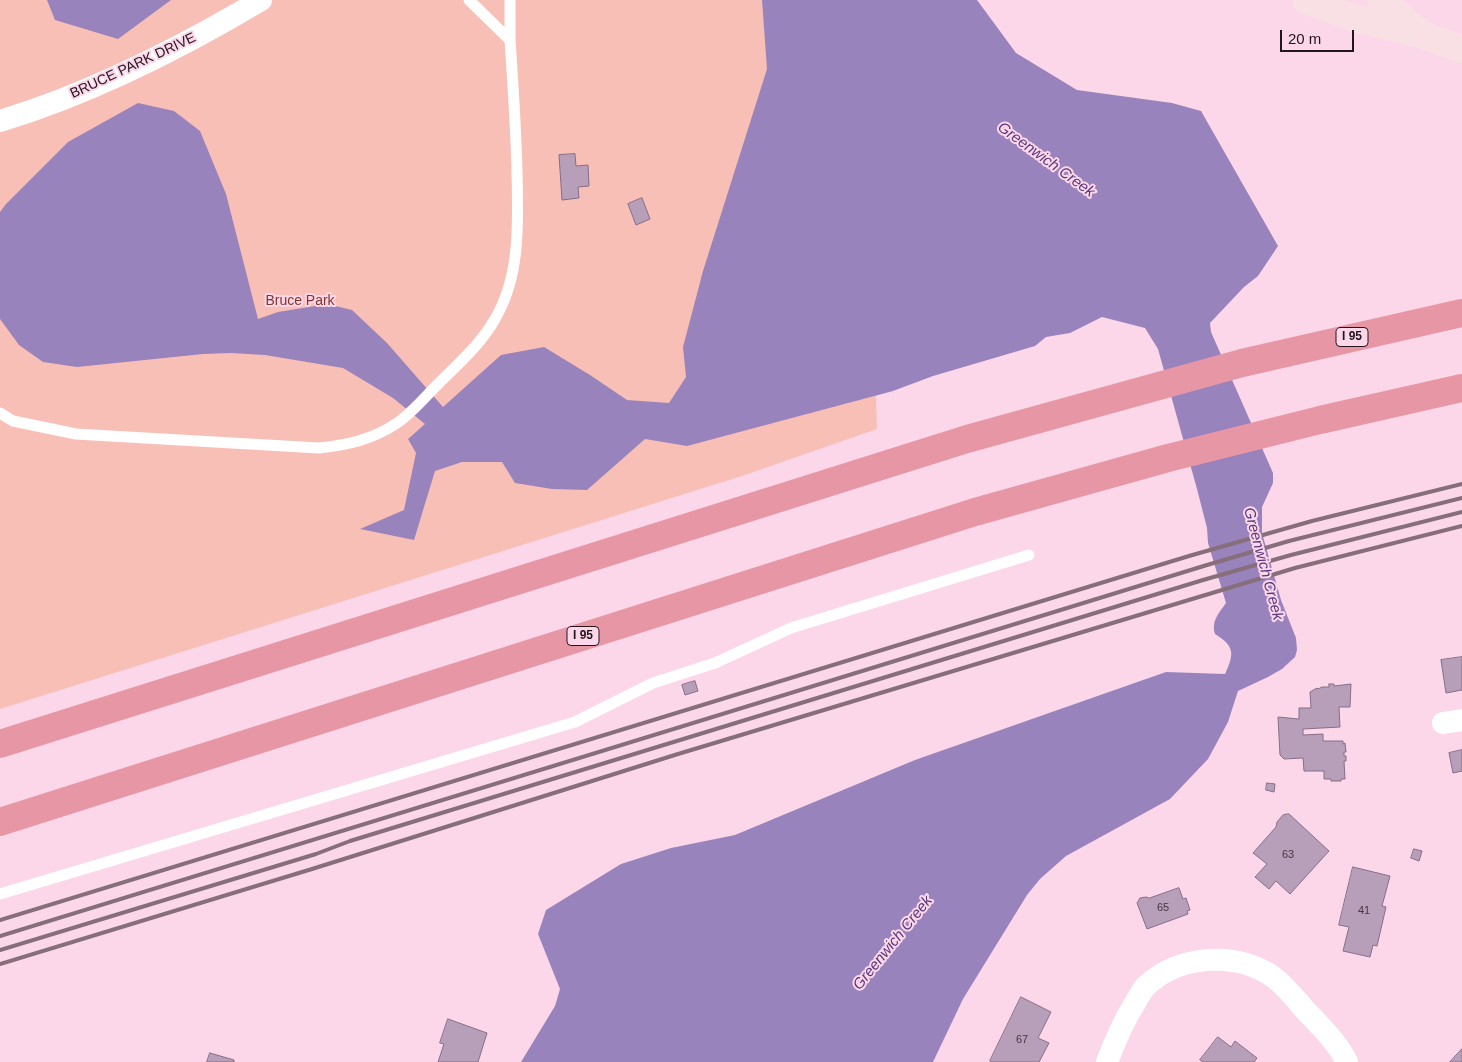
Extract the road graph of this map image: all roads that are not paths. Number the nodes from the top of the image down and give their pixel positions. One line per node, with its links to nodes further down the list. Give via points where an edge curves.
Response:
1 (261, 0): 9 (street, BRUCE PARK DRIVE, via 216,27 96,86)
2 (470, 0): 7 (lane)
3 (510, 0): 7 (lane)
4 (1306, 0): 6 (main road, via 1358,19)
5 (1381, 0): 6 (main road)
6 (1420, 34): 8 (main road)
7 (510, 40): 12 (lane, via 518,210 512,274 495,320 476,346 398,423 352,444 319,448 76,434 12,421)
8 (1462, 49)
9 (0, 120)
10 (1462, 313): 14 (highway, I 95, via 1242,363 1053,414 891,462)
11 (1462, 388): 15 (highway, I 95, via 1261,434 1004,504)
12 (0, 412)
13 (1028, 555): 16 (lane, via 791,628 715,663 653,683 575,722)
14 (0, 744)
15 (0, 822)
16 (0, 894)
17 (1107, 1062): 18 (street, via 1123,1023 1144,989 1160,975 1187,964 1212,959 1234,960 1273,977 1321,1026)
18 (1347, 1062)

